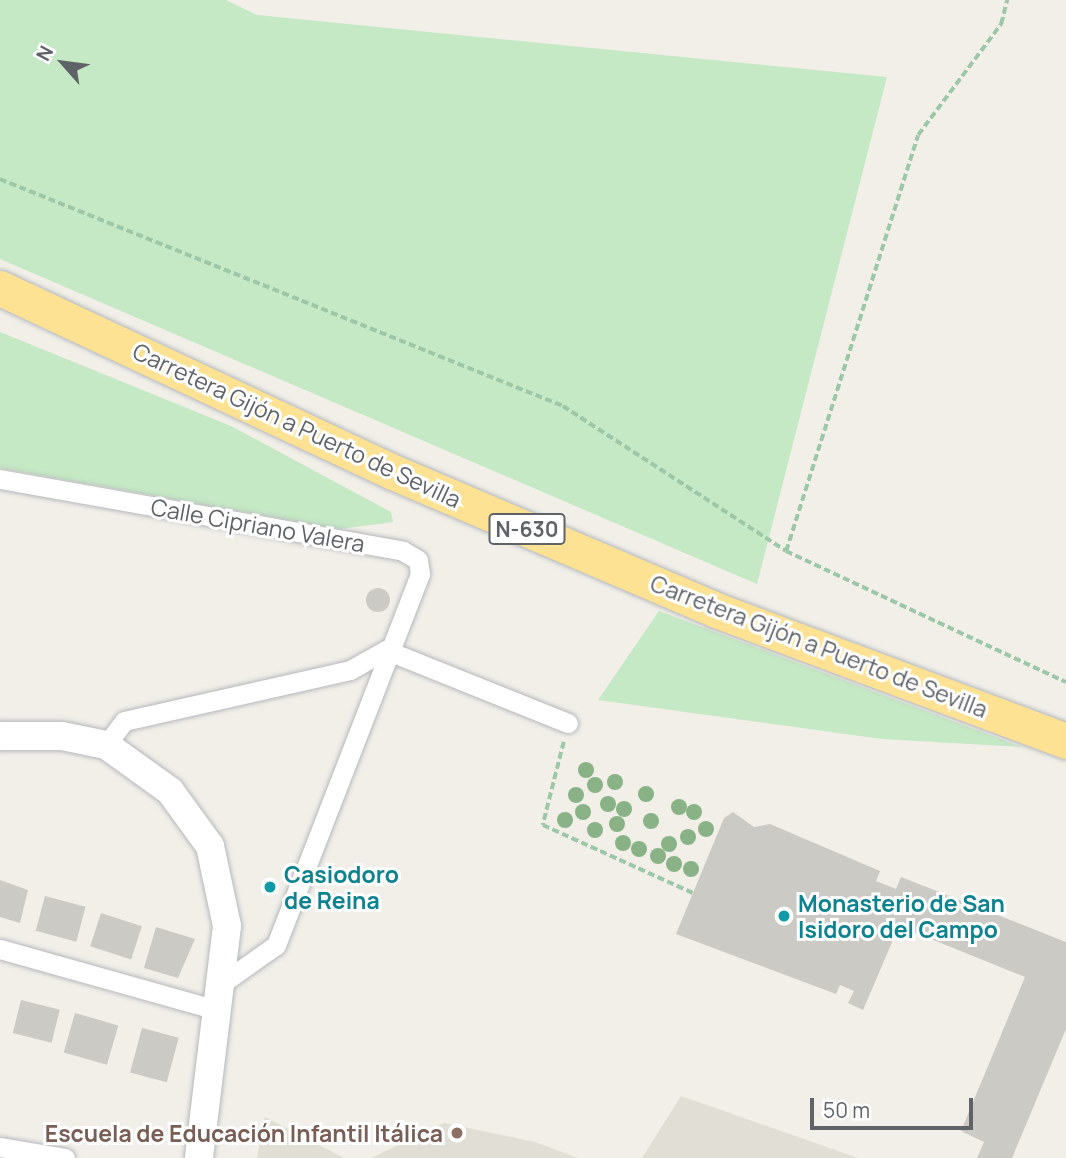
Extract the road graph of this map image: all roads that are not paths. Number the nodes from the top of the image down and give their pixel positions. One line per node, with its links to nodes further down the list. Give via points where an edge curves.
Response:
1 (0, 288): 6 (highway, Carretera Gijón a Puerto de Sevilla / N-630, via 393,472 704,605)
2 (0, 479): 3 (street, Calle Cipriano Valera, via 403,551 418,560 420,574)
3 (386, 650): 4 (street); 7 (street, via 350,670 124,721); 9 (street, via 276,945)
4 (568, 723)
5 (0, 736): 7 (main road, via 62,736)
6 (1066, 740)
7 (106, 746): 9 (main road, via 170,791 210,846 227,926)
8 (0, 949): 9 (street)
9 (219, 997): 12 (main road)
10 (0, 1147): 11 (street)
11 (65, 1158)
12 (199, 1158)

